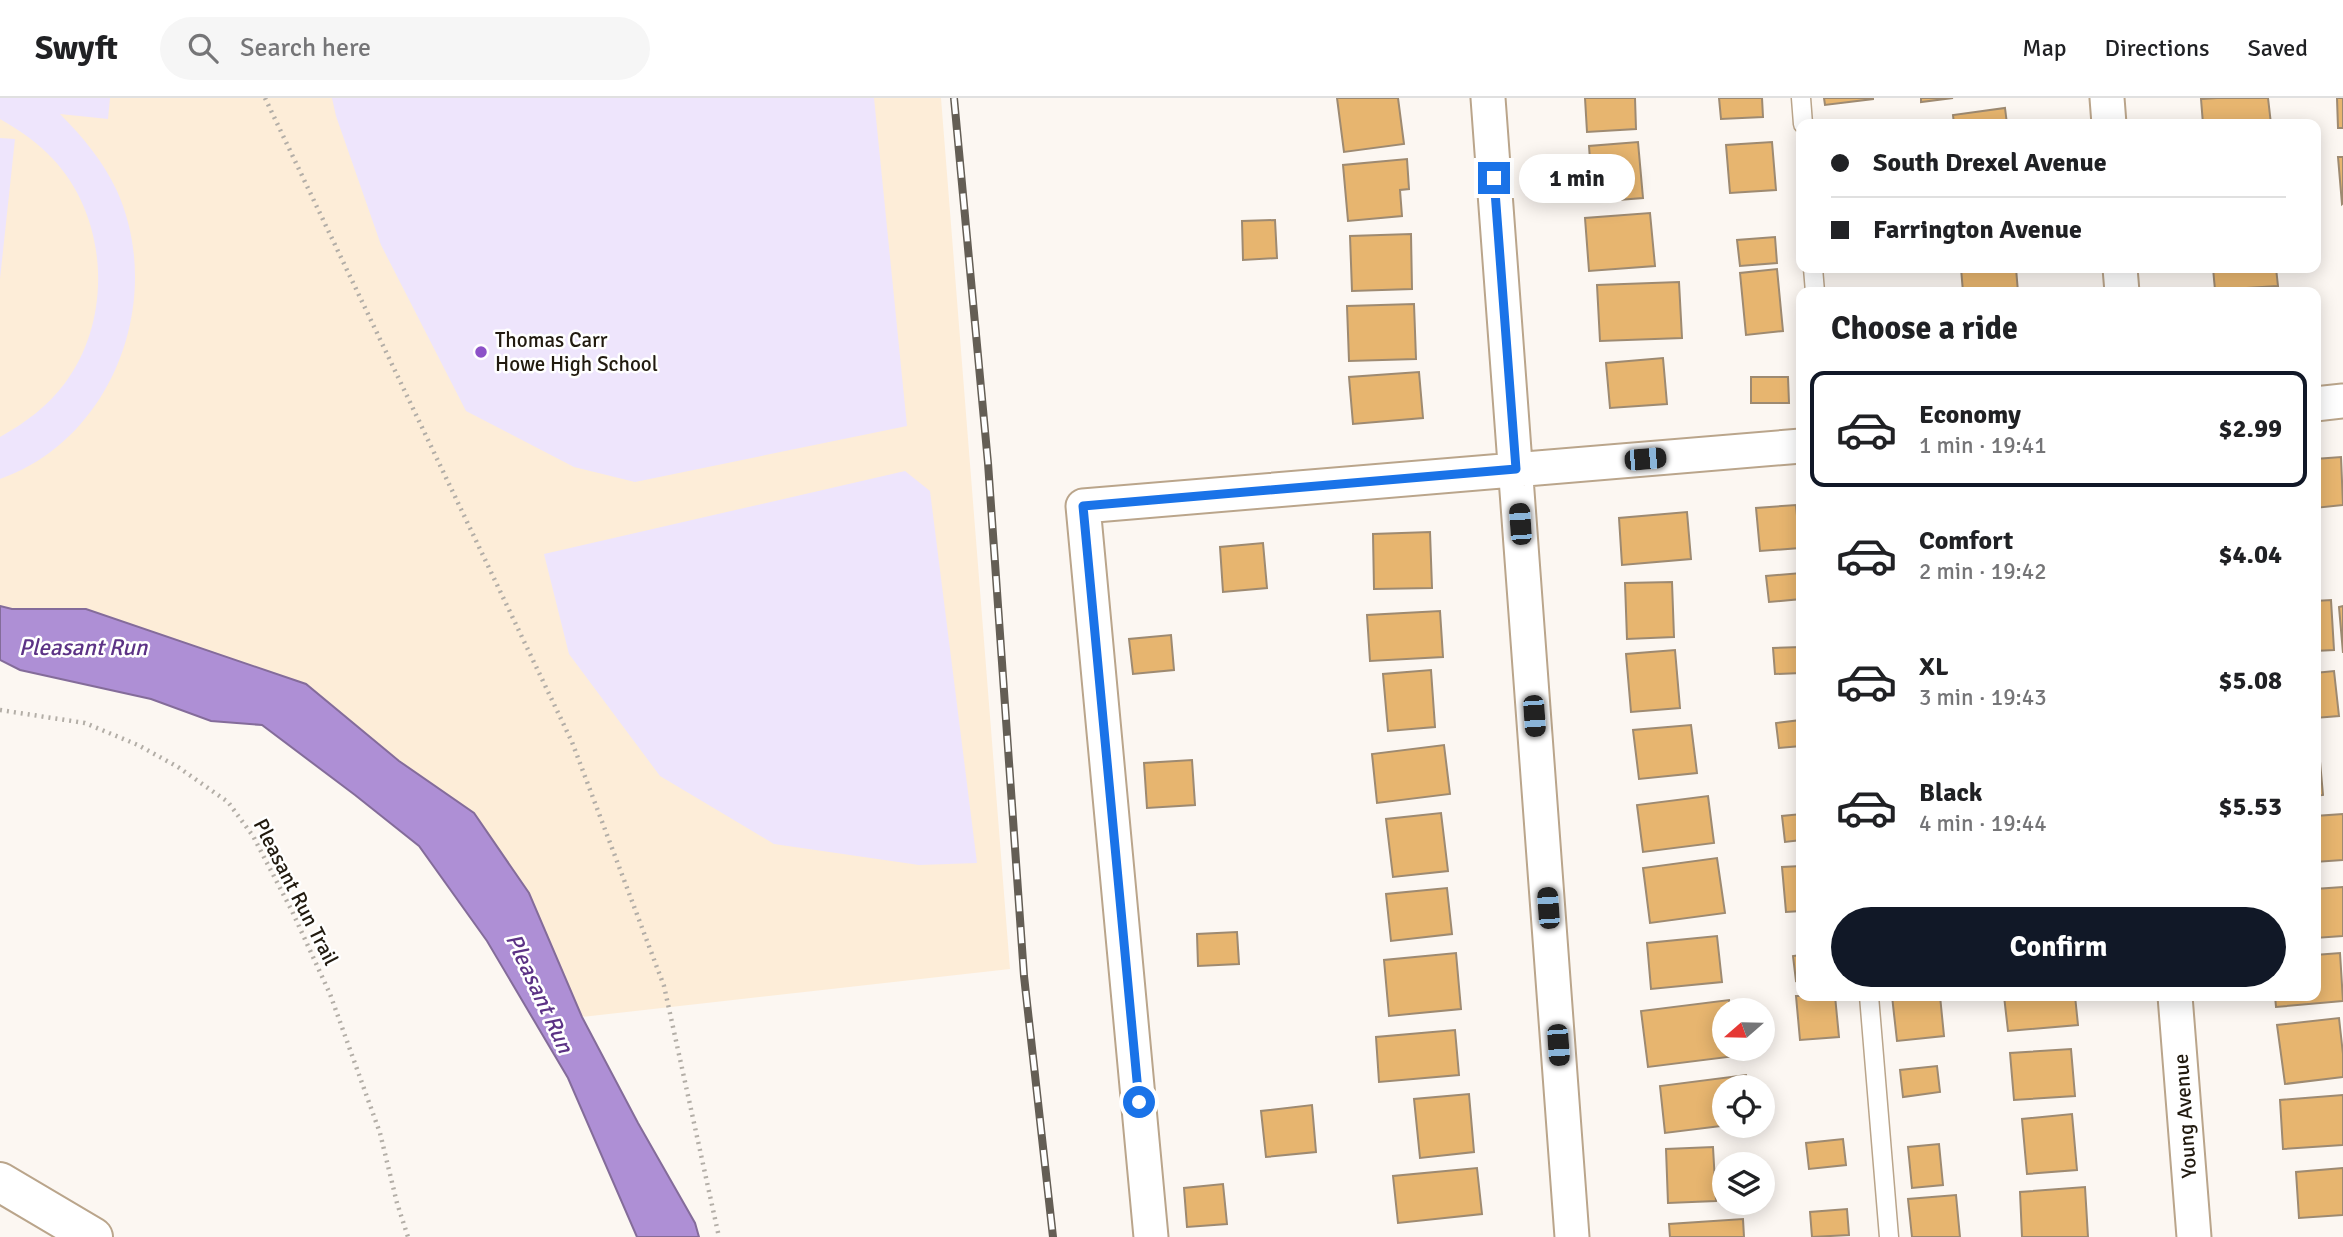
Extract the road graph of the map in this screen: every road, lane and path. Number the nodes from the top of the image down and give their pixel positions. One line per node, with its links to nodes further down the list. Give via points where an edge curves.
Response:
1 (265, 98): 17 (path, via 572,742 664,986)
2 (1488, 98): 10 (street)
3 (1801, 98): 5 (lane)
4 (2107, 98): 6 (street)
5 (1803, 119)
6 (2109, 119)
7 (2343, 401): 8 (street)
8 (2321, 403)
9 (1796, 446): 10 (street)
10 (1516, 469): 18 (street, via 1083,506); 19 (street)
11 (0, 710): 16 (path, Pleasant Run Trail, via 85,723 178,767 228,802 253,836 330,994 380,1133)
12 (1869, 1001): 20 (lane)
13 (2175, 1001): 21 (street, Young Avenue)
14 (0, 1182): 15 (street)
15 (93, 1237)
16 (408, 1237)
17 (719, 1237)
18 (1151, 1237)
19 (1572, 1237)
20 (1889, 1237)
21 (2194, 1237)

